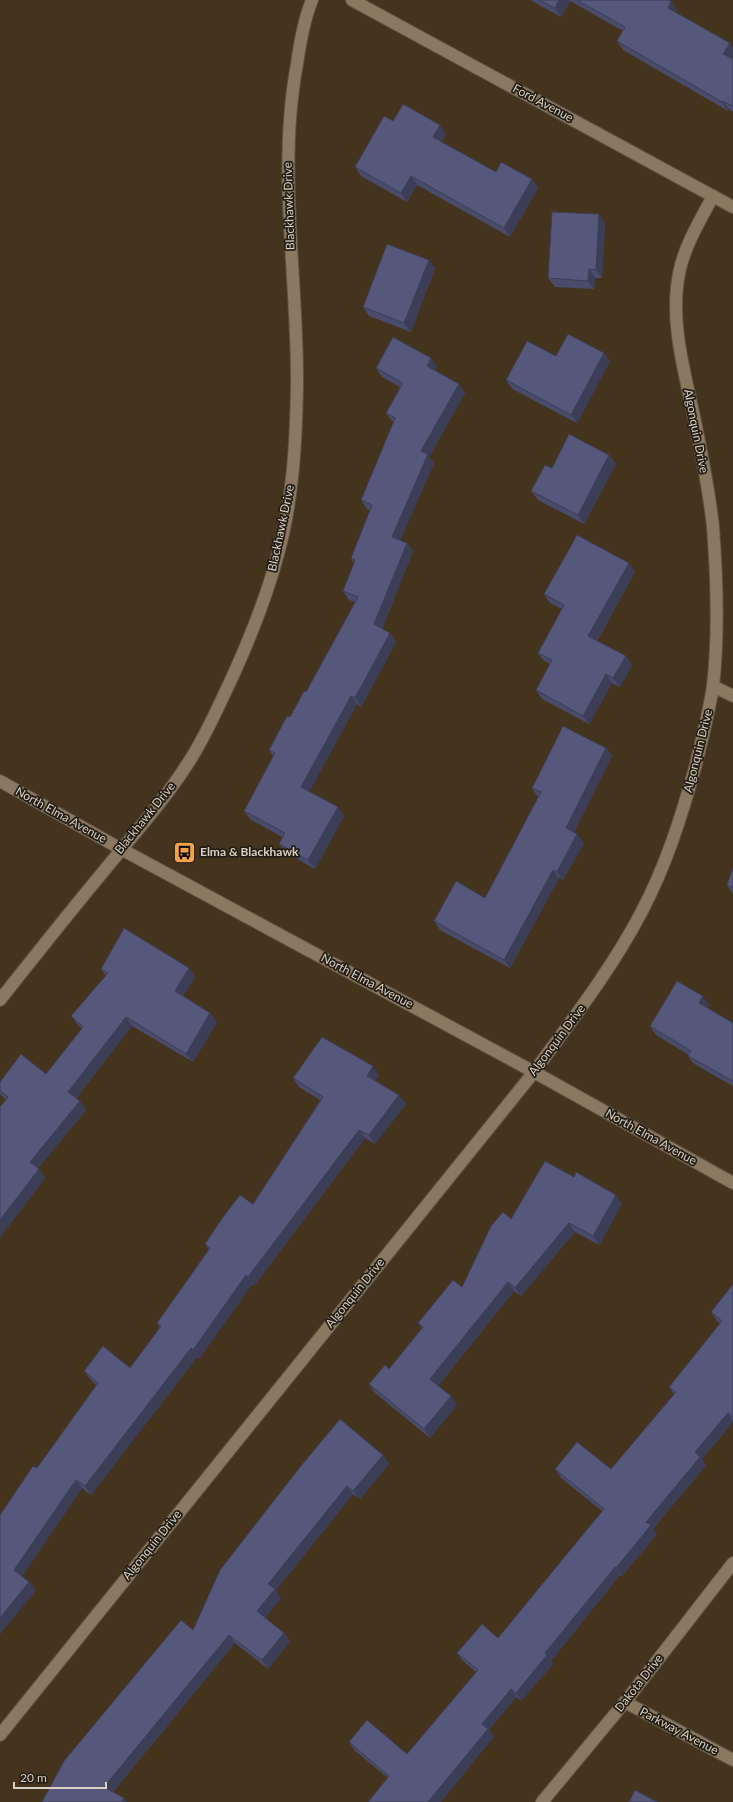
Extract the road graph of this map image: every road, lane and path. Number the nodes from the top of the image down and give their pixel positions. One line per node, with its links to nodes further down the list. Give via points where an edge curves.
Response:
1 (312, 0): 8 (street, Blackhawk Drive, via 299,48 289,125 290,250 297,385 288,512 278,554 246,649 207,731 156,809)
2 (352, 0): 3 (street, Ford Avenue)
3 (713, 196): 4 (street, Ford Avenue); 5 (street, Algonquin Drive, via 685,254 676,299 679,343 697,430 712,525 716,573)
4 (733, 207)
5 (713, 686): 6 (street); 10 (street, Algonquin Drive, via 705,729 689,788 655,886 599,984)
6 (733, 696)
7 (0, 781): 8 (street, North Elma Avenue)
8 (121, 849): 9 (street, Blackhawk Drive); 10 (street, North Elma Avenue)
9 (0, 1000)
10 (534, 1072): 11 (street, North Elma Avenue); 14 (street, Algonquin Drive)
11 (733, 1183)
12 (733, 1563): 13 (street, Dakota Drive)
13 (625, 1702): 15 (street, Parkway Avenue); 16 (street, Dakota Drive)
14 (0, 1736)
15 (733, 1760)
16 (542, 1802)

